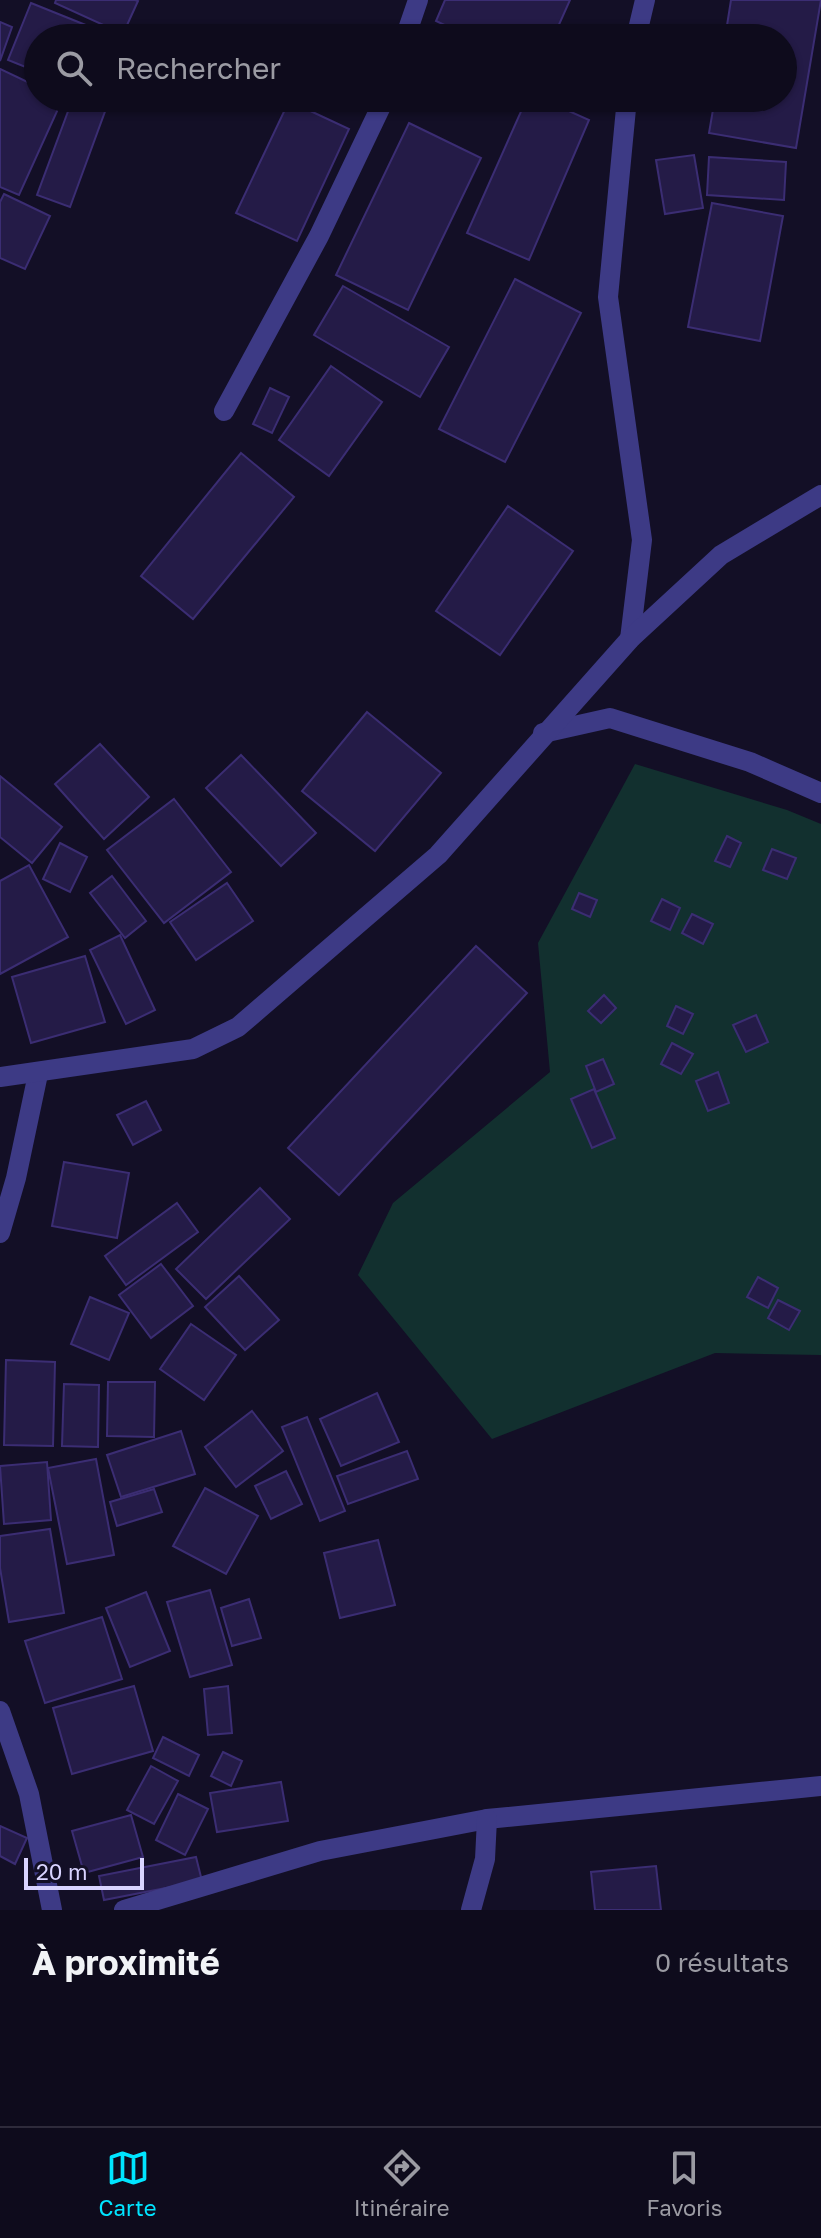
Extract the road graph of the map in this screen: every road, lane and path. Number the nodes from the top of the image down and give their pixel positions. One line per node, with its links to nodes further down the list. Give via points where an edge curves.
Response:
1 (418, 0): 3 (street)
2 (645, 0): 4 (street)
3 (410, 24)
4 (639, 24)
5 (378, 112): 7 (street, via 319,236)
6 (626, 112): 9 (street, via 608,297 642,540)
7 (224, 411)
8 (821, 495): 9 (street, via 721,555)
9 (630, 639): 10 (street)
10 (543, 733): 11 (street, via 610,718 750,762); 12 (street, via 438,855 238,1027 193,1049)
11 (821, 793)
12 (38, 1074): 13 (street); 14 (street)
13 (0, 1077)
14 (0, 1233)
15 (0, 1711): 18 (street, via 29,1794)
16 (821, 1786): 17 (street)
17 (487, 1819): 19 (street, via 320,1851); 20 (street, via 485,1859)
18 (52, 1910)
19 (124, 1910)
20 (471, 1910)

